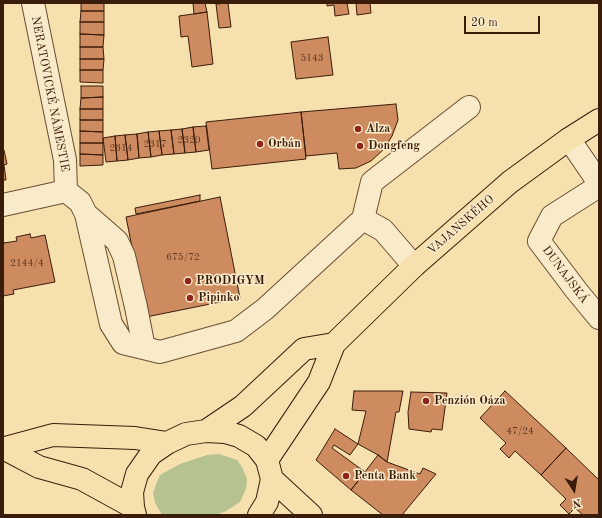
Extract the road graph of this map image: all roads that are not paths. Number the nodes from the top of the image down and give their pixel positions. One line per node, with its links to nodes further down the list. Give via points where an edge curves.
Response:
1 (33, 3): 7 (street, NERATOVICKÉ NÁMESTIE, via 65,160)
2 (469, 107): 9 (street, via 372,182)
3 (599, 120): 4 (main road, VAJANSKÉHO)
4 (569, 138): 5 (street); 10 (main road, VAJANSKÉHO, via 510,182)
5 (599, 183)
6 (599, 186): 11 (street, DUNAJSKÁ, via 552,216 539,241)
7 (66, 191): 8 (street); 9 (street, via 80,202 86,214 111,324 123,342 160,352 236,331 265,309)
8 (3, 205)
9 (363, 219): 10 (street, via 382,230)
10 (414, 266): 12 (main road, VAJANSKÉHO)
11 (599, 318)
12 (334, 344): 13 (main road, via 304,349 243,406); 16 (main road, via 319,382)
13 (206, 430): 14 (main road, via 186,434); 16 (main road, via 239,436 256,446)
14 (167, 443): 15 (main road, via 135,438 53,435); 17 (main road, via 151,454 137,474 132,492)
15 (4, 448): 17 (main road, via 39,467 82,479)
16 (269, 470): 18 (main road, via 267,502); 19 (main road)
17 (134, 511)
18 (259, 515)
19 (311, 515)

